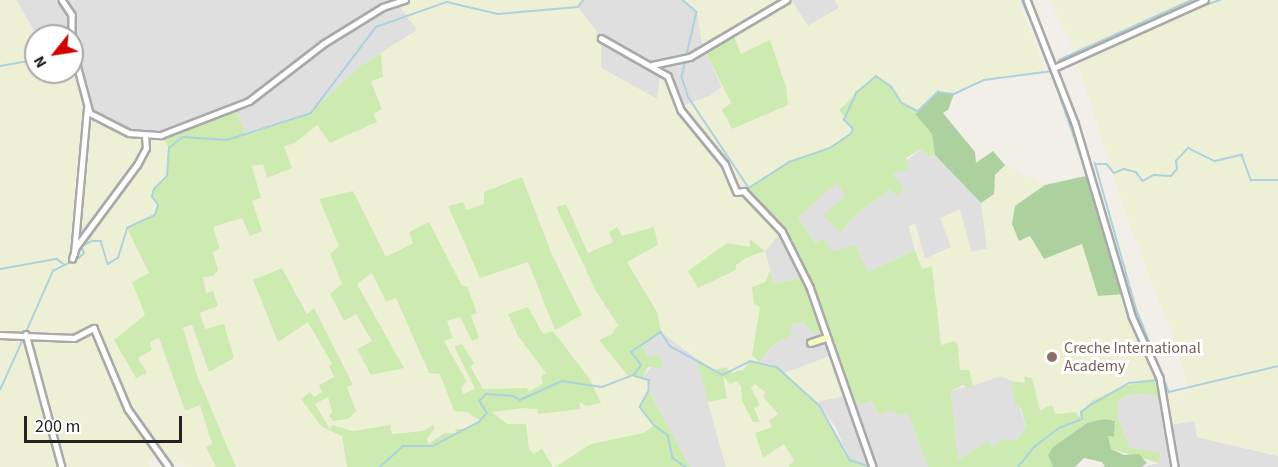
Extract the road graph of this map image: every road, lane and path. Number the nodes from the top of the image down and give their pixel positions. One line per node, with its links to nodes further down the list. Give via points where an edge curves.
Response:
1 (62, 0): 6 (street, via 72,15)
2 (405, 0): 12 (street, via 383,7 323,44 249,101 197,123)
3 (786, 0): 8 (street, via 690,57)
4 (1027, 0): 9 (street)
5 (1205, 0): 9 (street)
6 (72, 24)
7 (601, 38): 8 (street)
8 (652, 65): 15 (street, via 668,76 681,111 725,164 737,192 744,191 782,231 810,287)
9 (1056, 67): 20 (street, via 1132,316 1160,378)
10 (82, 84): 11 (street)
11 (87, 106): 12 (street, via 96,119); 12 (street, via 73,256 137,165 146,148)
12 (145, 136)
13 (26, 334): 14 (street); 17 (street); 18 (street, via 74,338 94,328 128,410)
14 (0, 335)
15 (826, 338): 16 (street); 19 (street)
16 (811, 344)
17 (62, 467)
18 (169, 467)
19 (873, 467)
20 (1175, 467)

